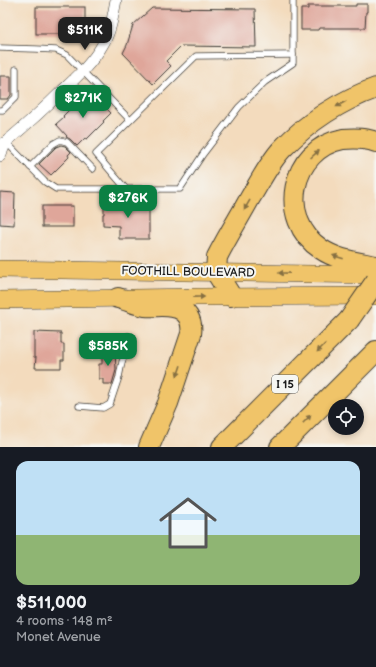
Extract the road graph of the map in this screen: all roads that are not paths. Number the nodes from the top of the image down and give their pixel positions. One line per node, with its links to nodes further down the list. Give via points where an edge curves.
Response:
1 (116, 0): 6 (street, via 113,19 104,43)
2 (293, 0): 4 (lane)
3 (0, 48): 6 (lane, via 56,50 66,55)
4 (293, 55): 9 (lane, via 196,56); 15 (lane, via 293,63 265,82 239,107 180,189)
5 (16, 69): 8 (lane, via 16,97)
6 (82, 71): 9 (lane); 10 (street, via 47,106)
7 (376, 88): 18 (highway, one-way to 18, via 339,104 316,119 281,150 216,257)
8 (0, 110)
9 (130, 120): 15 (lane, via 96,154)
10 (2, 141): 12 (street); 13 (lane)
11 (376, 142): 16 (highway, one-way to 11, via 336,258 320,249 306,236 298,220 294,194 296,182 306,162 327,145 350,138)
12 (0, 156)
13 (30, 167): 14 (lane, via 60,140 66,142); 15 (lane, via 56,189)
14 (93, 169)
15 (126, 189)
16 (376, 266)
17 (0, 269): 18 (main road, FOOTHILL BOULEVARD)
18 (216, 272): 19 (main road, FOOTHILL BOULEVARD, one-way to 18); 22 (highway)
19 (376, 274)
20 (376, 281): 25 (highway, bridge)
21 (376, 294): 22 (main road, FOOTHILL BOULEVARD); 25 (highway, I 15, bridge)
22 (231, 296): 23 (main road, FOOTHILL BOULEVARD, one-way to 22)
23 (118, 298): 24 (main road, FOOTHILL BOULEVARD); 29 (highway, one-way to 29, via 143,306 180,309 192,324 170,396)
24 (0, 300)
25 (349, 320): 30 (highway, I 15, one-way to 30)
26 (128, 336): 28 (lane, via 127,350 110,404 103,408)
27 (376, 350): 31 (highway, one-way to 27)
28 (79, 406)
29 (149, 447)
30 (222, 447)
31 (280, 447)

